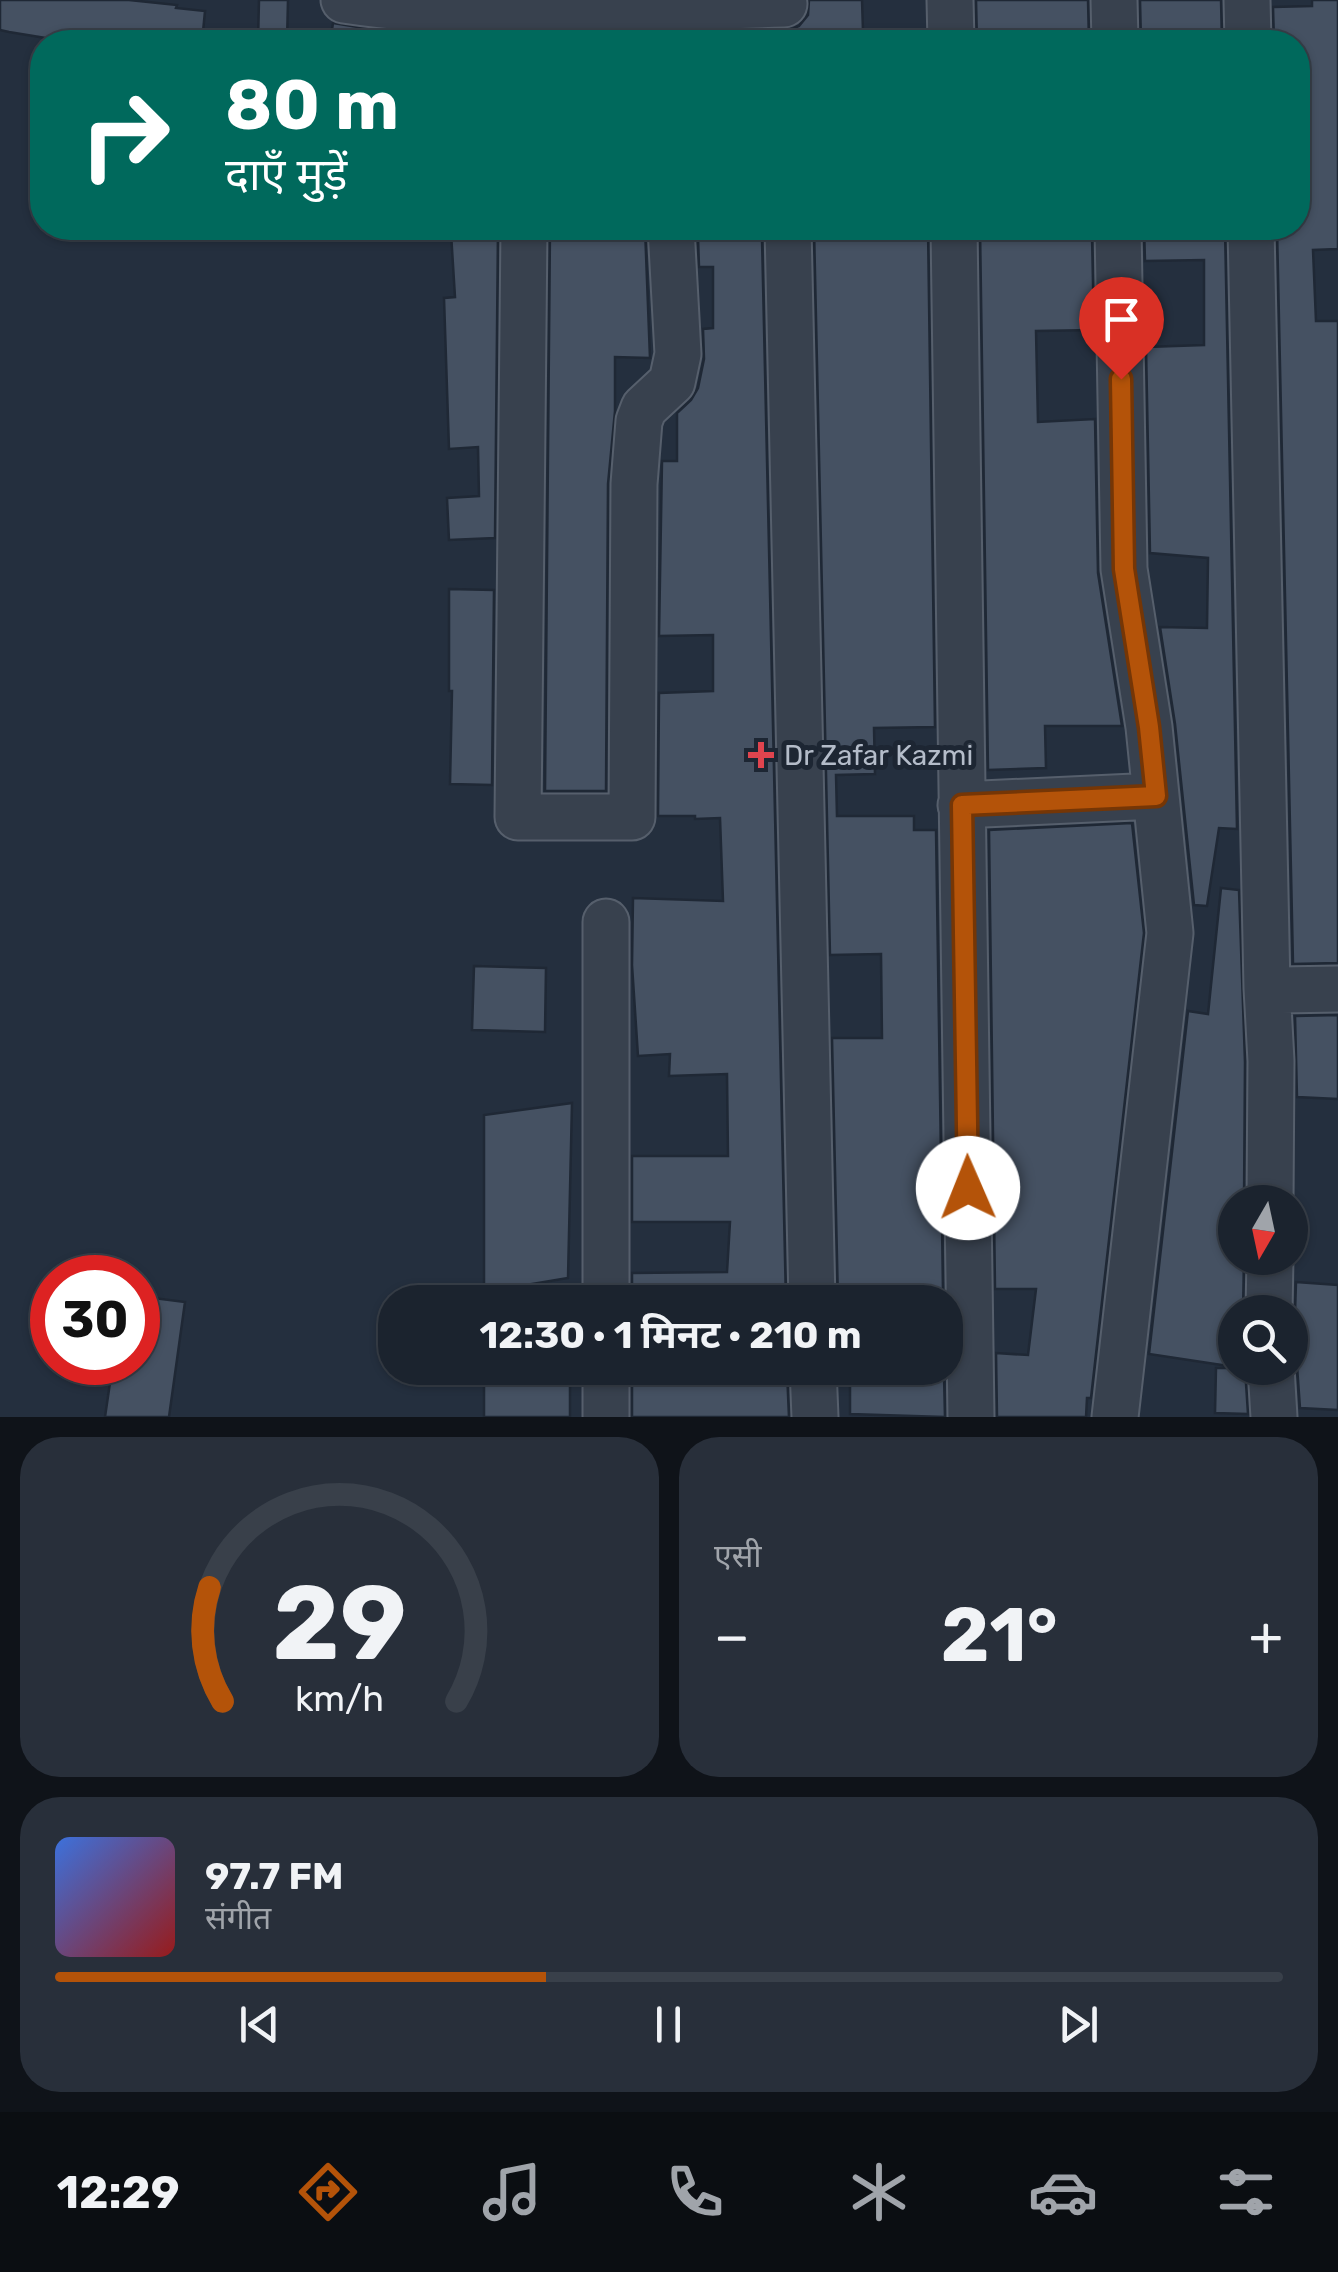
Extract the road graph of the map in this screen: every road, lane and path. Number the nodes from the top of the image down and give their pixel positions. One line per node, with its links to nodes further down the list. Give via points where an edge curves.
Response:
1 (950, 0): 8 (street)
2 (1114, 0): 9 (street)
3 (1247, 0): 10 (street)
4 (372, 2): 7 (street)
5 (784, 15): 6 (street)
6 (666, 17): 7 (street)
7 (523, 18)
8 (951, 30)
9 (1115, 30)
10 (1248, 30)
11 (524, 240): 12 (street, via 518,817 632,817 634,484 639,421 672,382 678,354)
12 (672, 240)
13 (788, 240): 24 (street)
14 (954, 240): 18 (street)
15 (1118, 240): 17 (street, via 1124,569)
16 (1251, 240): 20 (street)
17 (1156, 796): 18 (street); 31 (street, via 1170,934)
18 (962, 805): 30 (street)
19 (606, 922): 23 (street)
20 (1267, 988): 21 (street); 22 (street)
21 (1338, 989)
22 (1270, 1185)
23 (606, 1285)
24 (812, 1285)
25 (606, 1385): 28 (street)
26 (814, 1385): 29 (street)
27 (1272, 1385): 32 (street)
28 (606, 1417)
29 (814, 1417)
30 (972, 1417)
31 (1114, 1417)
32 (1274, 1417)

